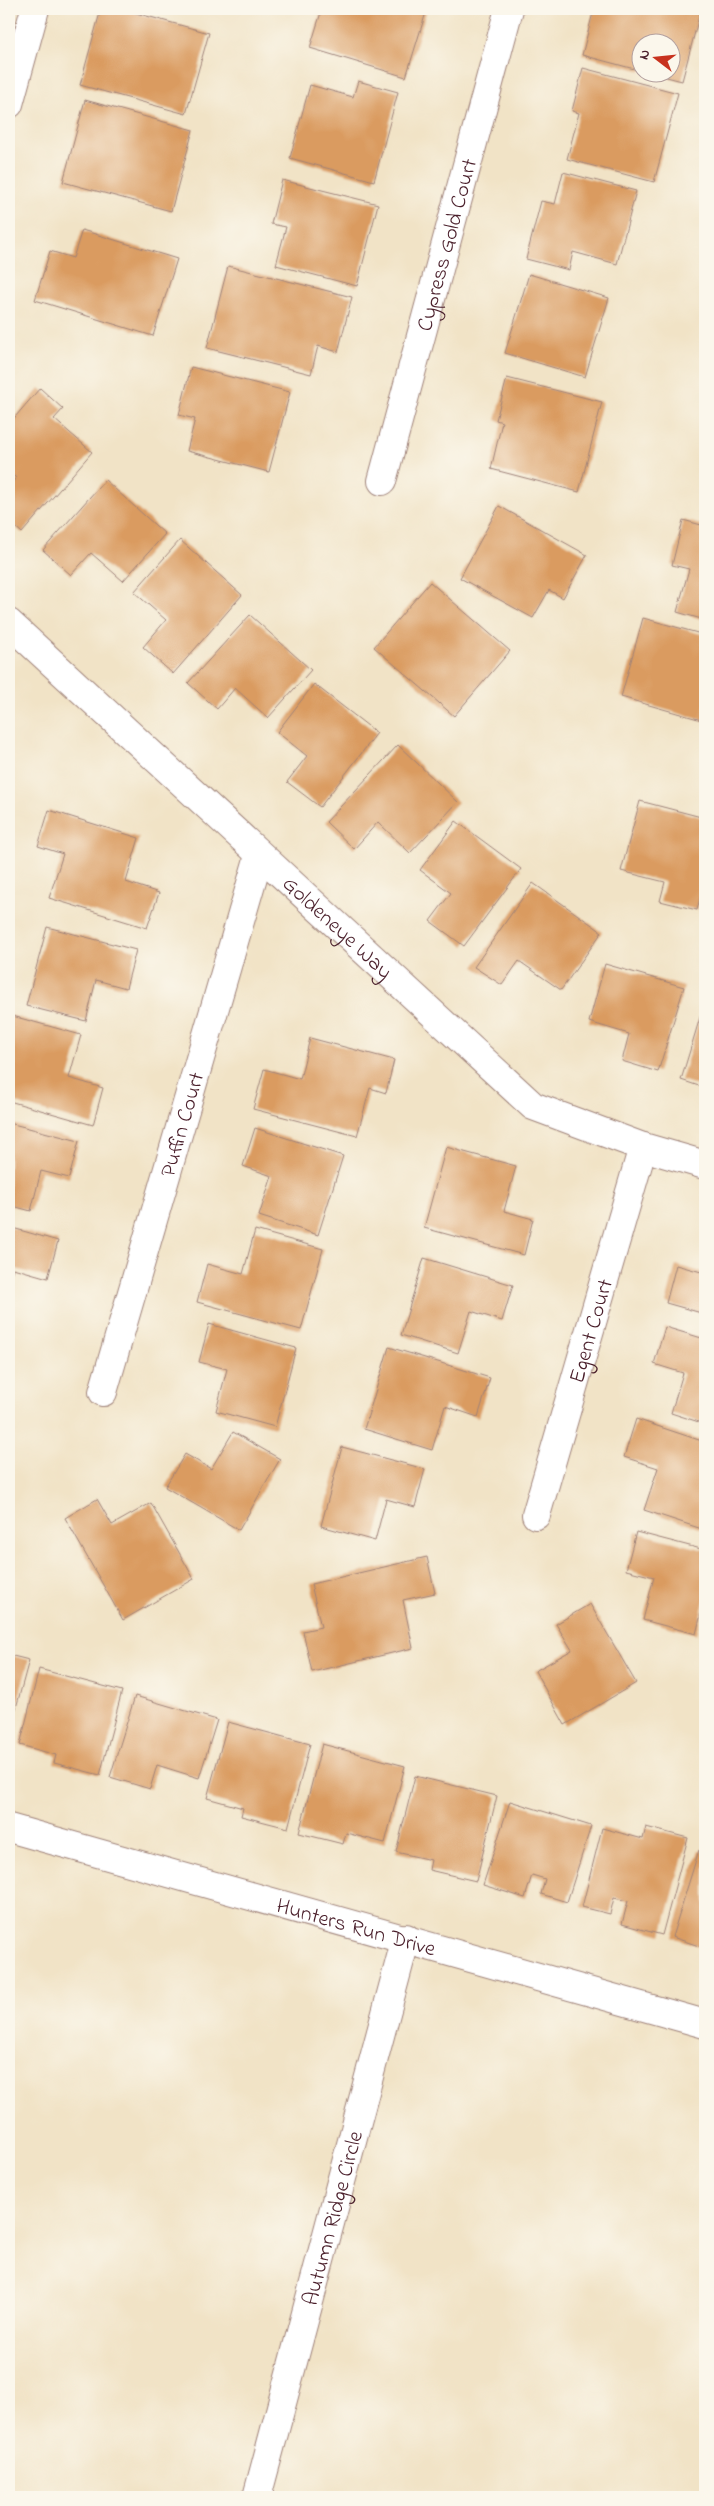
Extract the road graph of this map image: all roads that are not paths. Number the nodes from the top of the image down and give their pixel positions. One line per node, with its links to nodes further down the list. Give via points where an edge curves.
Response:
1 (35, 9): 3 (street)
2 (509, 9): 4 (street, Cypress Gold Court)
3 (9, 104)
4 (382, 481)
5 (9, 623): 6 (street, Goldeneye Way)
6 (259, 856): 7 (street, Goldeneye Way, via 534,1106); 9 (street, Puffin Court)
7 (643, 1147): 8 (street, Goldeneye Way); 10 (street, Egent Court)
8 (705, 1165)
9 (103, 1392)
10 (536, 1515)
11 (9, 1828): 12 (street, Hunters Run Drive)
12 (406, 1938): 13 (street, Hunters Run Drive); 14 (street, Autumn Ridge Circle)
13 (705, 2024)
14 (257, 2497)

